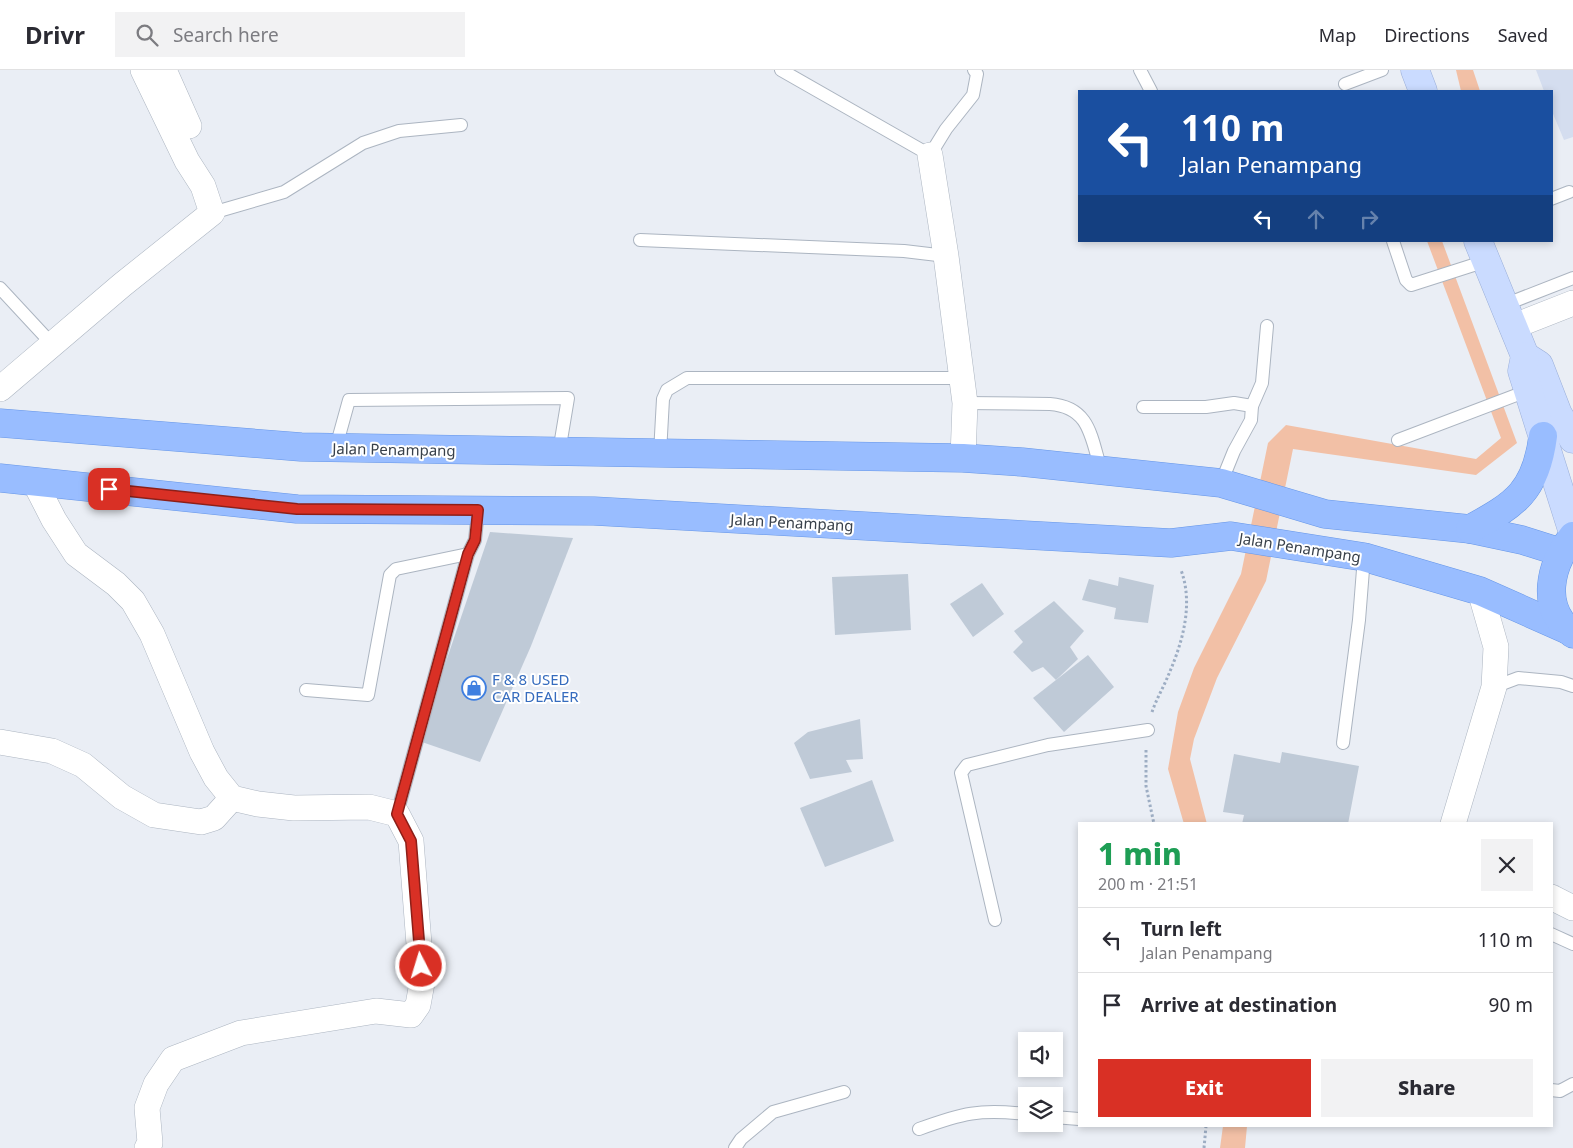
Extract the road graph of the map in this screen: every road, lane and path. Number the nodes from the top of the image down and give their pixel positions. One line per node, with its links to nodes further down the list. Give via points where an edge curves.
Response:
1 (143, 70): 11 (street, via 187,161)
2 (164, 70): 11 (street, via 202,155)
3 (781, 70): 10 (lane)
4 (974, 70): 10 (lane, via 977,74 973,96)
5 (1140, 70): 8 (lane)
6 (1382, 70): 7 (lane)
7 (1346, 84)
8 (1150, 90)
9 (461, 124): 14 (lane, via 399,131 372,140 284,192)
10 (930, 154): 18 (street)
11 (203, 186): 14 (street)
12 (1570, 192): 13 (lane)
13 (1553, 198)
14 (212, 213): 24 (street)
15 (640, 240): 18 (lane, via 904,251)
16 (1394, 242): 17 (lane, via 1406,280 1411,285 1457,270)
17 (1482, 251): 22 (main road)
18 (946, 256): 26 (street)
19 (1573, 278): 22 (lane)
20 (0, 288): 24 (lane)
21 (1573, 303): 22 (street)
22 (1508, 316): 25 (main road)
23 (1267, 326): 30 (lane, via 1262,383)
24 (52, 344): 27 (street)
25 (1525, 356): 28 (main road); 34 (main road, via 1539,365 1558,414)
26 (962, 378): 29 (street); 38 (lane, via 687,378 667,390 663,399)
27 (0, 389)
28 (1515, 396): 33 (main road); 35 (lane)
29 (965, 403): 39 (street); 40 (lane, via 1050,404 1075,410 1087,423)
30 (1252, 406): 31 (lane, via 1234,403 1206,407); 43 (lane, via 1251,420)
31 (1143, 407)
32 (0, 422): 36 (main road, Jalan Penampang, via 301,447)
33 (1543, 436): 45 (main road, via 1540,460 1521,494 1507,509); 46 (main road)
34 (1573, 439)
35 (1398, 440)
36 (336, 447): 37 (main road, Jalan Penampang); 37 (lane, via 349,400 568,398)
37 (559, 452): 38 (main road, Jalan Penampang)
38 (660, 453): 39 (main road, Jalan Penampang)
39 (963, 458): 40 (main road, Jalan Penampang)
40 (1101, 470): 43 (main road, Jalan Penampang)
41 (0, 478): 42 (main road, Jalan Penampang)
42 (34, 481): 44 (main road, Jalan Penampang, via 297,509); 58 (street, via 76,554 116,584 132,601 152,634 202,752)
43 (1220, 484): 45 (main road, Jalan Penampang, via 1326,514)
44 (478, 510): 47 (main road, Jalan Penampang, via 594,511); 48 (lane, via 475,540)
45 (1470, 530): 46 (main road, Jalan Penampang, via 1522,540)
46 (1569, 540): 51 (main road, via 1551,579 1551,593 1554,607)
47 (1171, 543): 49 (main road, Jalan Penampang, via 1231,536); 55 (path, via 1187,586 1186,617 1179,646)
48 (468, 554): 54 (lane, via 396,569 390,575 368,695); 59 (lane)
49 (1364, 557): 50 (main road, Jalan Penampang); 57 (lane)
50 (1480, 591): 51 (main road, Jalan Penampang); 53 (street, via 1496,647)
51 (1571, 632)
52 (1573, 686): 53 (lane, via 1518,678)
53 (1494, 687): 61 (street)
54 (306, 690)
55 (1148, 730): 60 (path, via 1146,786); 64 (lane, via 1048,745 968,765 961,773)
56 (0, 742): 58 (street, via 52,751 82,765 122,797 154,815 201,822 214,818)
57 (1343, 743)
58 (232, 798): 59 (street, via 294,808 369,807)
59 (397, 814): 75 (street, via 411,841 422,983 418,1005 411,1015 376,1011 241,1033 173,1059 156,1084 147,1108)
60 (1154, 822)
61 (1454, 822)
62 (1553, 899): 63 (street)
63 (1573, 908)
64 (995, 920)
65 (1553, 935): 66 (lane)
66 (1573, 944)
67 (1573, 1084): 68 (lane, via 1560,1091)
68 (1553, 1090)
69 (844, 1092): 76 (lane, via 773,1112)
70 (1018, 1113): 74 (lane, via 992,1111 961,1114)
71 (1063, 1118): 72 (lane)
72 (1078, 1119)
73 (1206, 1127): 77 (path)
74 (919, 1129)
75 (150, 1146)
76 (734, 1148)
77 (1204, 1148)

